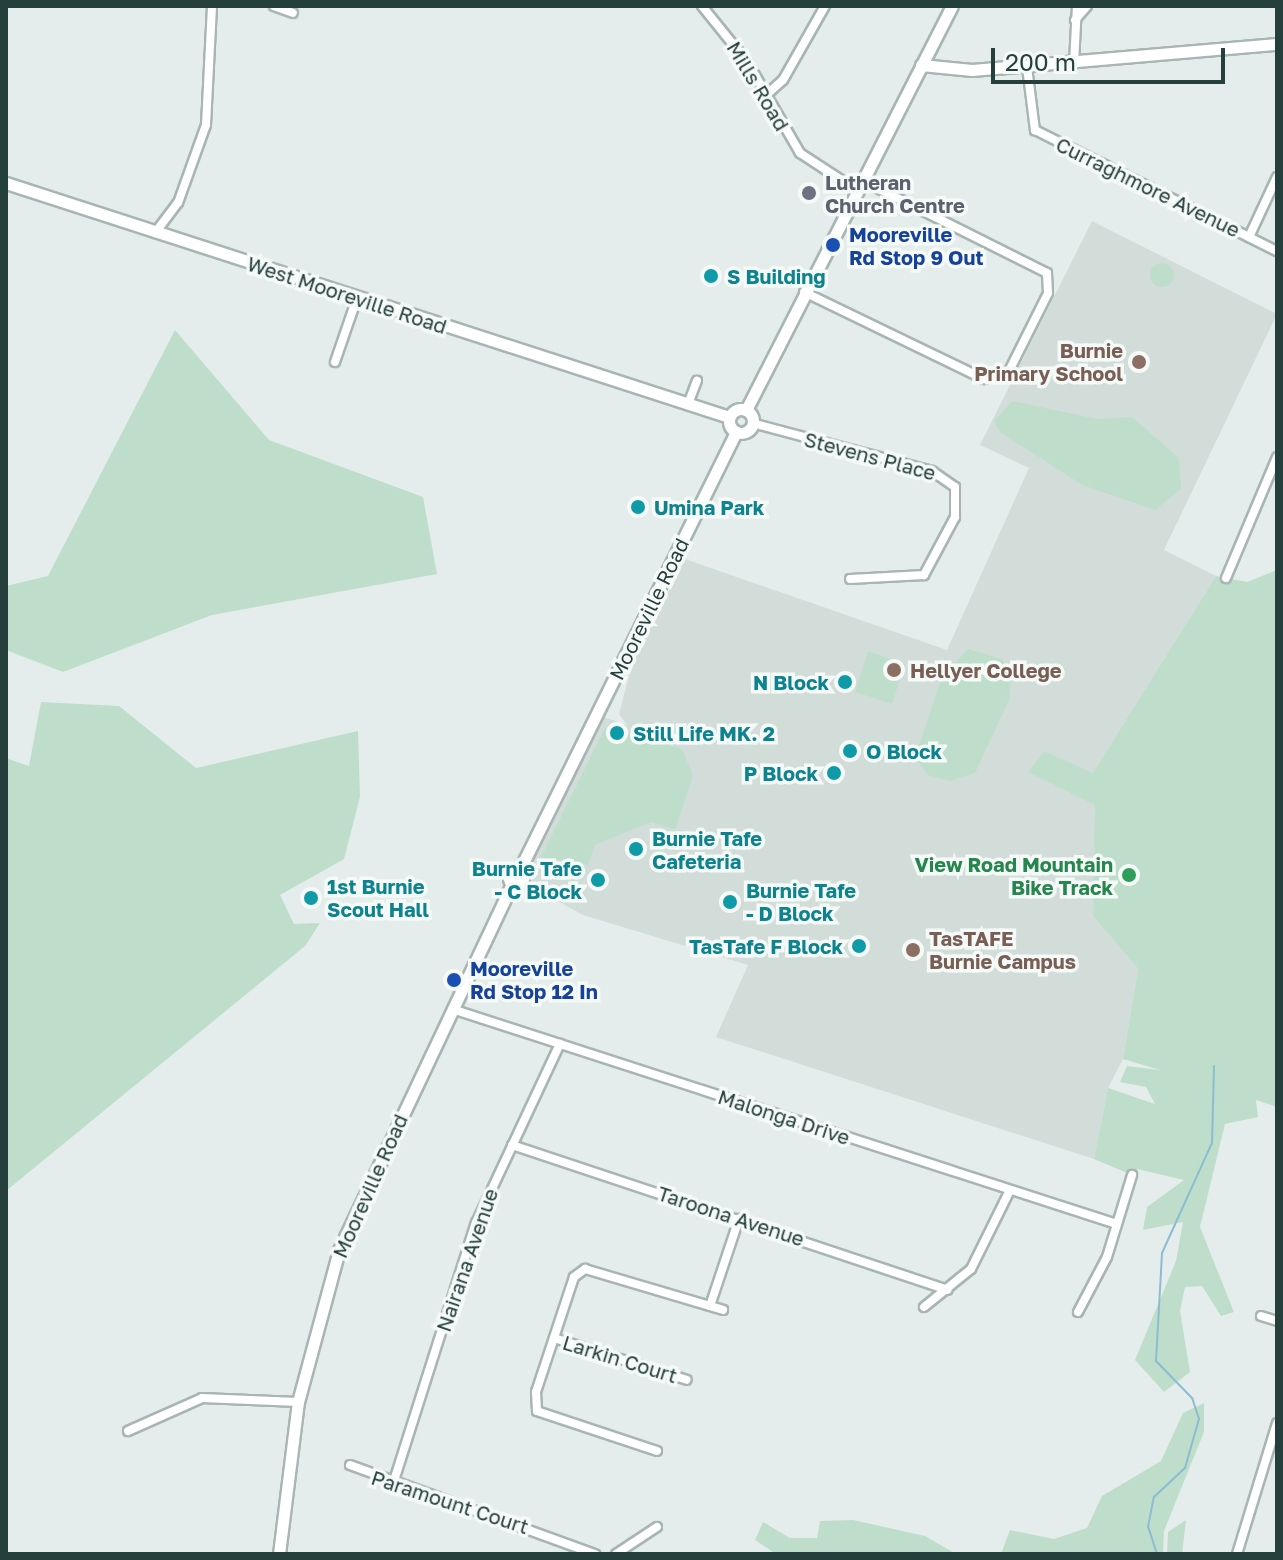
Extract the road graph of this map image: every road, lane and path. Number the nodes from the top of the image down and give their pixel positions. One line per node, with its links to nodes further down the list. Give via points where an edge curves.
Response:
1 (212, 6): 18 (street, via 206,125 178,203)
2 (274, 6): 8 (street)
3 (702, 6): 14 (street, Mills Road)
4 (825, 6): 14 (street, via 783,80)
5 (952, 6): 12 (main road)
6 (1077, 6): 9 (street)
7 (1087, 6): 9 (street)
8 (293, 13)
9 (1074, 20): 11 (street)
10 (1277, 44): 11 (main road)
11 (1074, 63): 13 (main road)
12 (921, 65): 13 (main road); 17 (main road)
13 (1027, 67): 19 (street, Curraghmore Avenue, via 1035,130)
14 (765, 96): 17 (street, Mills Road, via 800,153)
15 (1277, 177): 19 (street)
16 (6, 183): 18 (main road, West Mooreville Road)
17 (858, 184): 21 (main road); 21 (street, Mills Road, via 1040,268 1051,279 1042,305 1009,371 995,382)
18 (155, 233): 22 (main road, West Mooreville Road)
19 (1249, 237): 20 (street, Curraghmore Avenue)
20 (1277, 251)
21 (804, 292): 26 (main road)
22 (357, 298): 23 (street); 25 (main road, West Mooreville Road)
23 (335, 362)
24 (697, 381): 25 (street)
25 (688, 404): 27 (main road, West Mooreville Road)
26 (746, 410): 27 (main road); 28 (main road)
27 (729, 417): 29 (main road)
28 (752, 423): 29 (main road); 32 (street, Stevens Place, via 917,466 955,487 955,517 924,575)
29 (736, 432): 33 (main road, Mooreville Road, via 519,871 522,881 512,884)
30 (1277, 457): 31 (street)
31 (1226, 578)
32 (850, 579)
33 (452, 1009): 34 (street, Malonga Drive); 49 (main road, Mooreville Road, via 339,1250)
34 (560, 1044): 35 (street, Nairana Avenue); 37 (street, Malonga Drive)
35 (512, 1145): 38 (street, Taroona Avenue); 54 (street, Nairana Avenue, via 476,1223)
36 (1132, 1175): 39 (street)
37 (1010, 1190): 39 (street, Malonga Drive); 40 (street, via 989,1242)
38 (739, 1219): 40 (street, Taroona Avenue); 41 (street)
39 (1117, 1224): 44 (street)
40 (948, 1290): 42 (street)
41 (710, 1306): 43 (street); 47 (street, via 585,1269 574,1277)
42 (924, 1307)
43 (723, 1310)
44 (1078, 1312)
45 (1261, 1316): 46 (street)
46 (1277, 1321)
47 (554, 1338): 48 (street, Larkin Court); 52 (street, via 537,1411)
48 (687, 1380)
49 (298, 1402): 51 (street, via 202,1398); 56 (main road, Mooreville Road)
50 (1277, 1423): 59 (street)
51 (128, 1431)
52 (657, 1451)
53 (350, 1465): 54 (street, Paramount Court)
54 (393, 1484): 57 (street, Paramount Court)
55 (657, 1527): 58 (street)
56 (279, 1554)
57 (595, 1554)
58 (616, 1554)
59 (1237, 1554)

